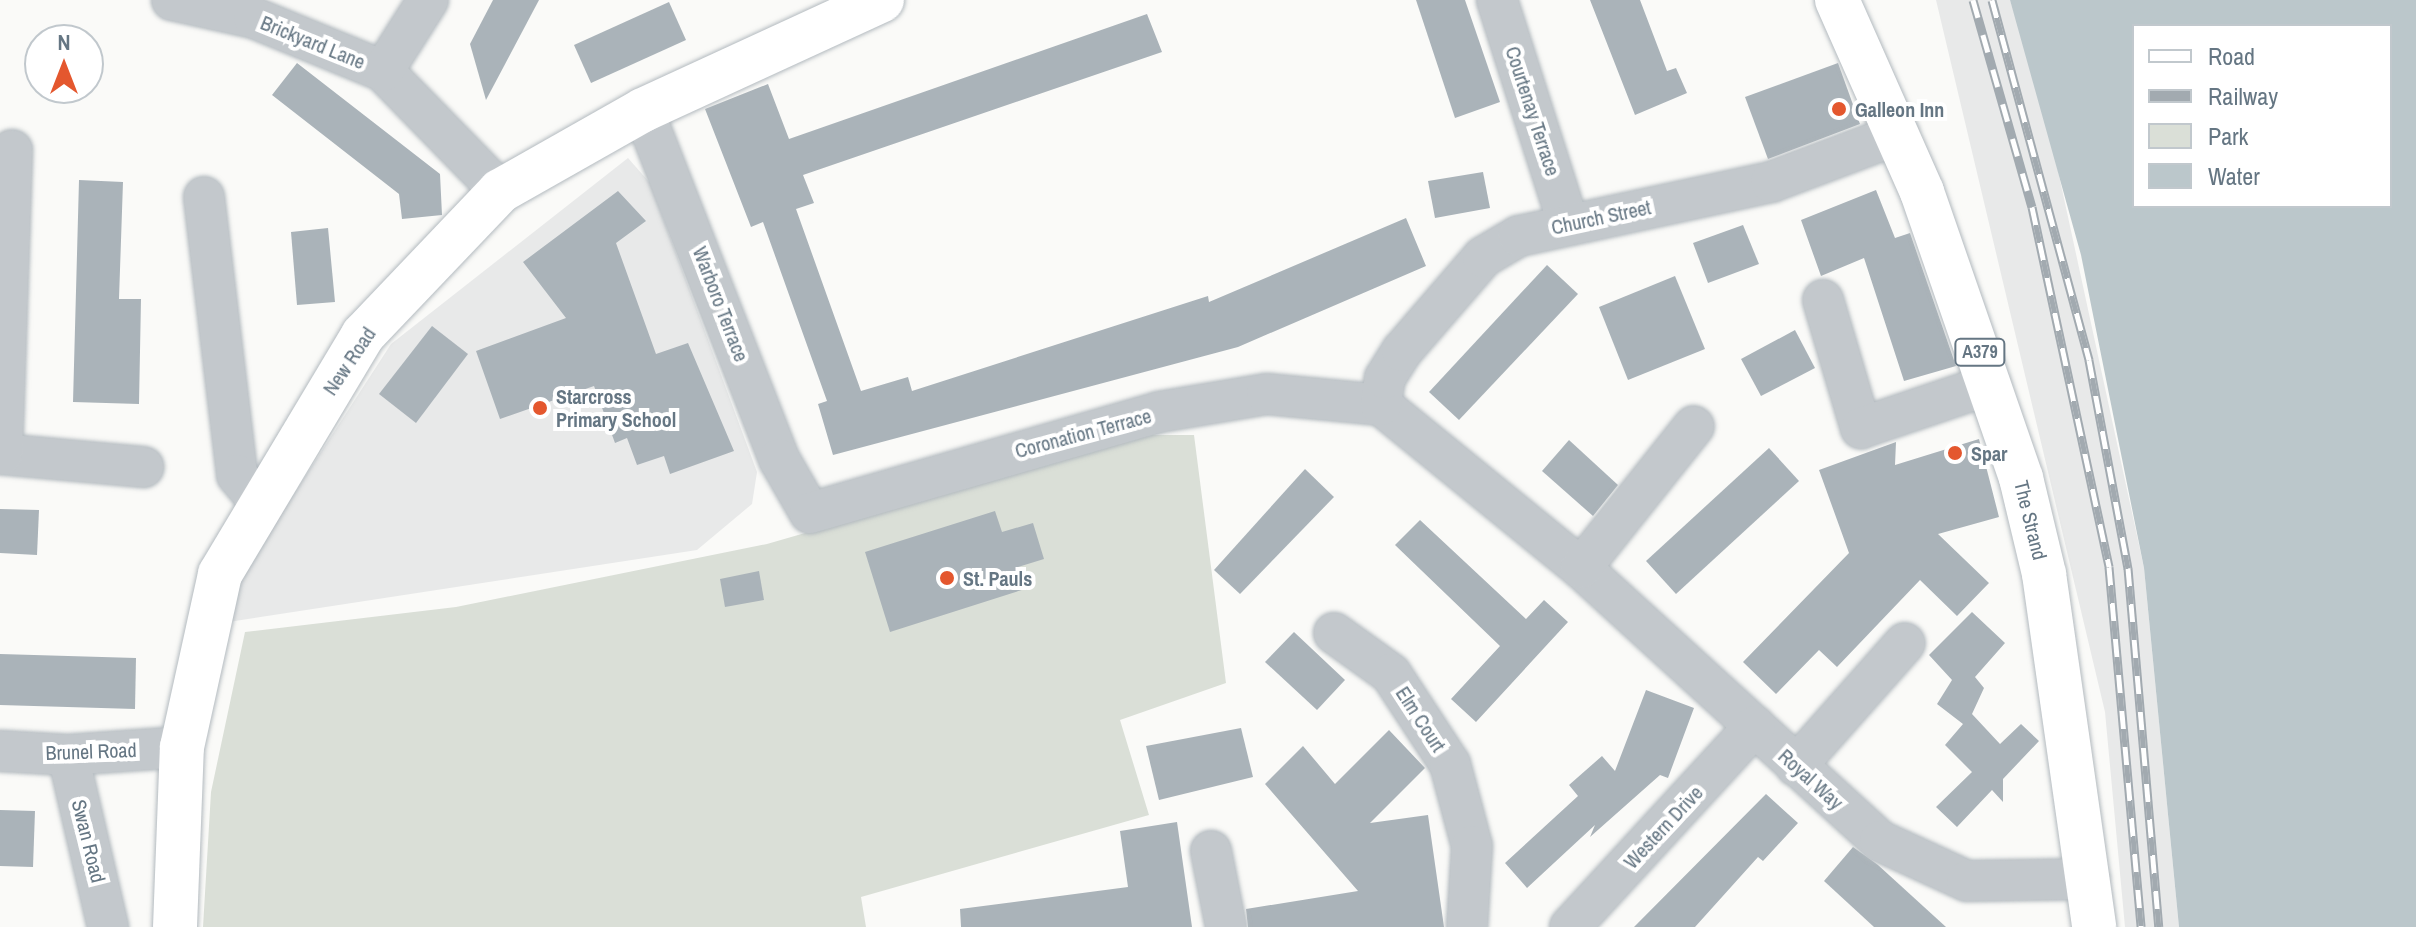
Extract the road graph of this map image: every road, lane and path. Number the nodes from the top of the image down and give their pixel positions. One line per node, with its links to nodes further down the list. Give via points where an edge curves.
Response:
1 (172, 0): 6 (street, Brickyard Lane, via 254,18)
2 (428, 0): 6 (street)
3 (882, 0): 7 (street, New Road)
4 (1497, 0): 12 (street, Courtenay Terrace)
5 (1837, 0): 8 (street, The Strand / A379)
6 (383, 71): 10 (street, Brickyard Lane)
7 (643, 110): 10 (street, New Road); 19 (street, Warboro Terrace)
8 (1899, 134): 12 (street, Church Street, via 1771,182); 14 (street, The Strand / A379)
9 (12, 150): 17 (street)
10 (500, 191): 20 (street, New Road, via 363,335)
11 (204, 197): 20 (street, via 237,475)
12 (1568, 223): 15 (street, Church Street, via 1519,236 1483,257 1402,351 1385,378)
13 (1823, 300): 14 (street, via 1861,428)
14 (1991, 384): 30 (street, The Strand / A379, via 2044,574)
15 (1381, 405): 19 (street, Coronation Terrace, via 1251,396 1031,445 810,513); 21 (street, Royal Way)
16 (1694, 426): 21 (street)
17 (1, 454): 18 (street)
18 (143, 467)
19 (797, 499)
20 (260, 502): 25 (street, New Road, via 220,574)
21 (1581, 568): 24 (street, Royal Way)
22 (1334, 633): 34 (street, Elm Court, via 1391,674 1450,764 1472,846)
23 (1905, 643): 28 (street)
24 (1755, 726): 28 (street, Royal Way); 35 (street, Western Drive)
25 (182, 747): 27 (street, Brunel Road); 32 (street, New Road)
26 (0, 751): 27 (street, Brunel Road)
27 (68, 755): 31 (street, Swan Road)
28 (1796, 766): 30 (street, Royal Way, via 1880,841 1949,876)
29 (1211, 851): 33 (street)
30 (2090, 879): 36 (street, The Strand / A379)
31 (108, 927)
32 (175, 927)
33 (1226, 927)
34 (1467, 927)
35 (1570, 927)
36 (2094, 927)

